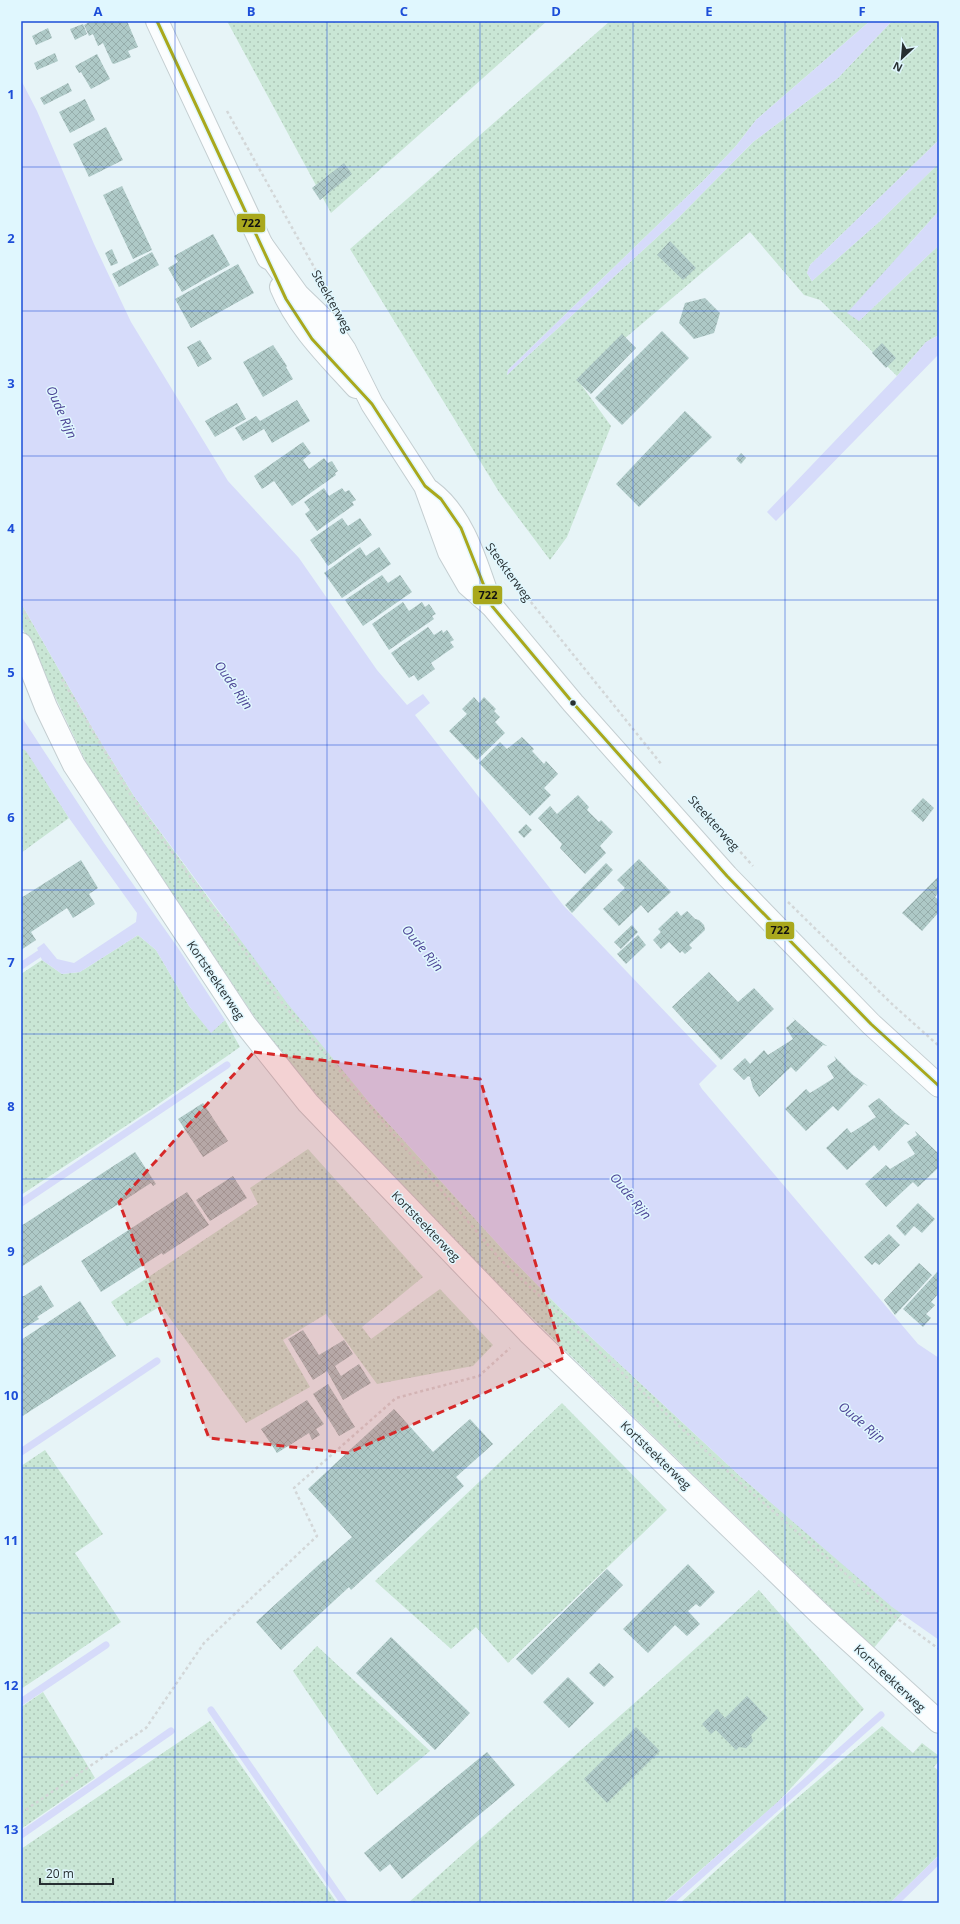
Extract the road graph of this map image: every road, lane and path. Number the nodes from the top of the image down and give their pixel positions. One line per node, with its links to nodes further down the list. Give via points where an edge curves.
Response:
1 (157, 21): 13 (street, Steekterweg, via 262,245 298,295 326,322 346,350 372,404 425,486 449,552 468,585 492,606 573,703 727,876 870,1024)
2 (227, 110): 3 (path, Steekterweg)
3 (326, 289)
4 (500, 559): 8 (path, Steekterweg, via 522,591)
5 (21, 606): 6 (path)
6 (27, 636): 14 (street, Kortsteekterweg, via 46,707 74,765 245,1024 308,1103)
7 (60, 675): 15 (path, via 132,797 283,1004 499,1258 737,1480 899,1620)
8 (663, 766)
9 (694, 801): 10 (path, Steekterweg)
10 (756, 870)
11 (783, 897): 12 (path)
12 (939, 1046)
13 (939, 1086)
14 (528, 1332): 16 (street, Kortsteekterweg, via 820,1614); 17 (path, via 479,1376 396,1398 294,1488 317,1536 204,1643 146,1728)
15 (939, 1649)
16 (939, 1722)
17 (21, 1813)

